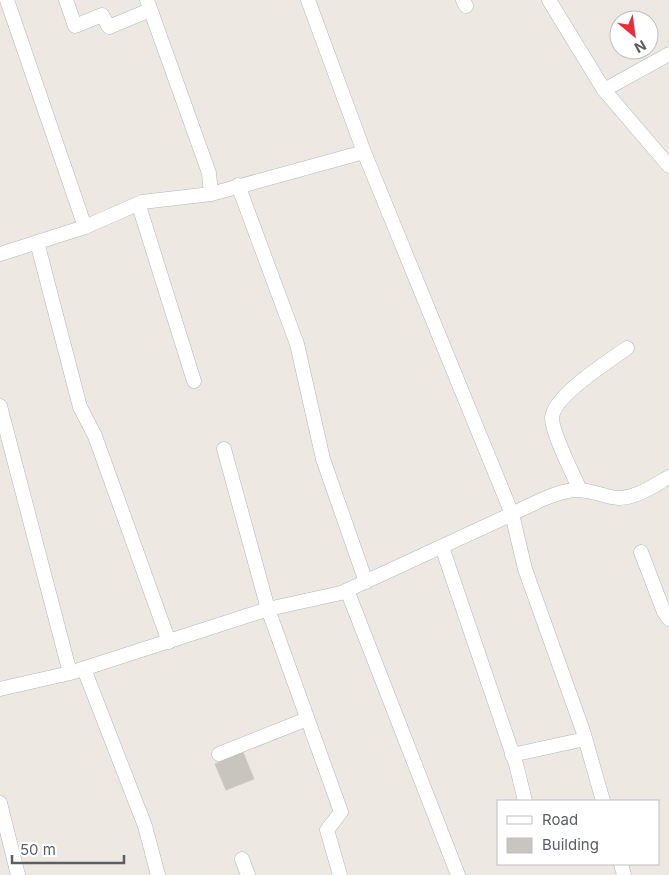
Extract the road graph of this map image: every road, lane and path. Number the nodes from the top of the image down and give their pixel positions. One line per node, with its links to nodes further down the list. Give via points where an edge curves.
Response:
1 (6, 0): 13 (street)
2 (66, 0): 5 (street, via 75,26 102,14 108,27)
3 (308, 0): 8 (street)
4 (550, 0): 7 (street)
5 (149, 5): 10 (street)
6 (669, 54): 7 (street)
7 (604, 90): 9 (street)
8 (364, 152): 11 (street); 22 (street)
9 (669, 166)
10 (210, 184): 11 (street); 12 (street)
11 (238, 185): 25 (street, via 296,344 323,460)
12 (142, 202): 13 (street); 17 (street, via 140,209)
13 (83, 221): 14 (street)
14 (37, 242): 15 (street); 29 (street, via 80,407 95,436)
15 (0, 254)
16 (627, 348): 21 (street, via 554,409 554,428)
17 (194, 381)
18 (0, 406): 30 (street)
19 (224, 449): 27 (street)
20 (669, 477): 21 (street, via 620,498)
21 (580, 490): 22 (street, via 554,495)
22 (512, 514): 23 (street); 33 (street, via 525,569)
23 (442, 547): 25 (street); 35 (street)
24 (641, 552): 28 (street)
25 (366, 582): 26 (street)
26 (347, 590): 27 (street); 44 (street)
27 (268, 609): 29 (street); 32 (street)
28 (669, 619)
29 (169, 642): 30 (street)
30 (77, 671): 31 (street); 41 (street, via 142,818)
31 (0, 689)
32 (308, 719): 34 (street); 43 (street, via 341,812 327,830)
33 (585, 739): 35 (street); 37 (street)
34 (219, 754)
35 (512, 755): 36 (street)
36 (525, 800)
37 (603, 800)
38 (0, 802): 40 (street)
39 (242, 859): 42 (street)
40 (18, 875)
41 (158, 875)
42 (248, 875)
43 (340, 875)
44 (458, 875)

